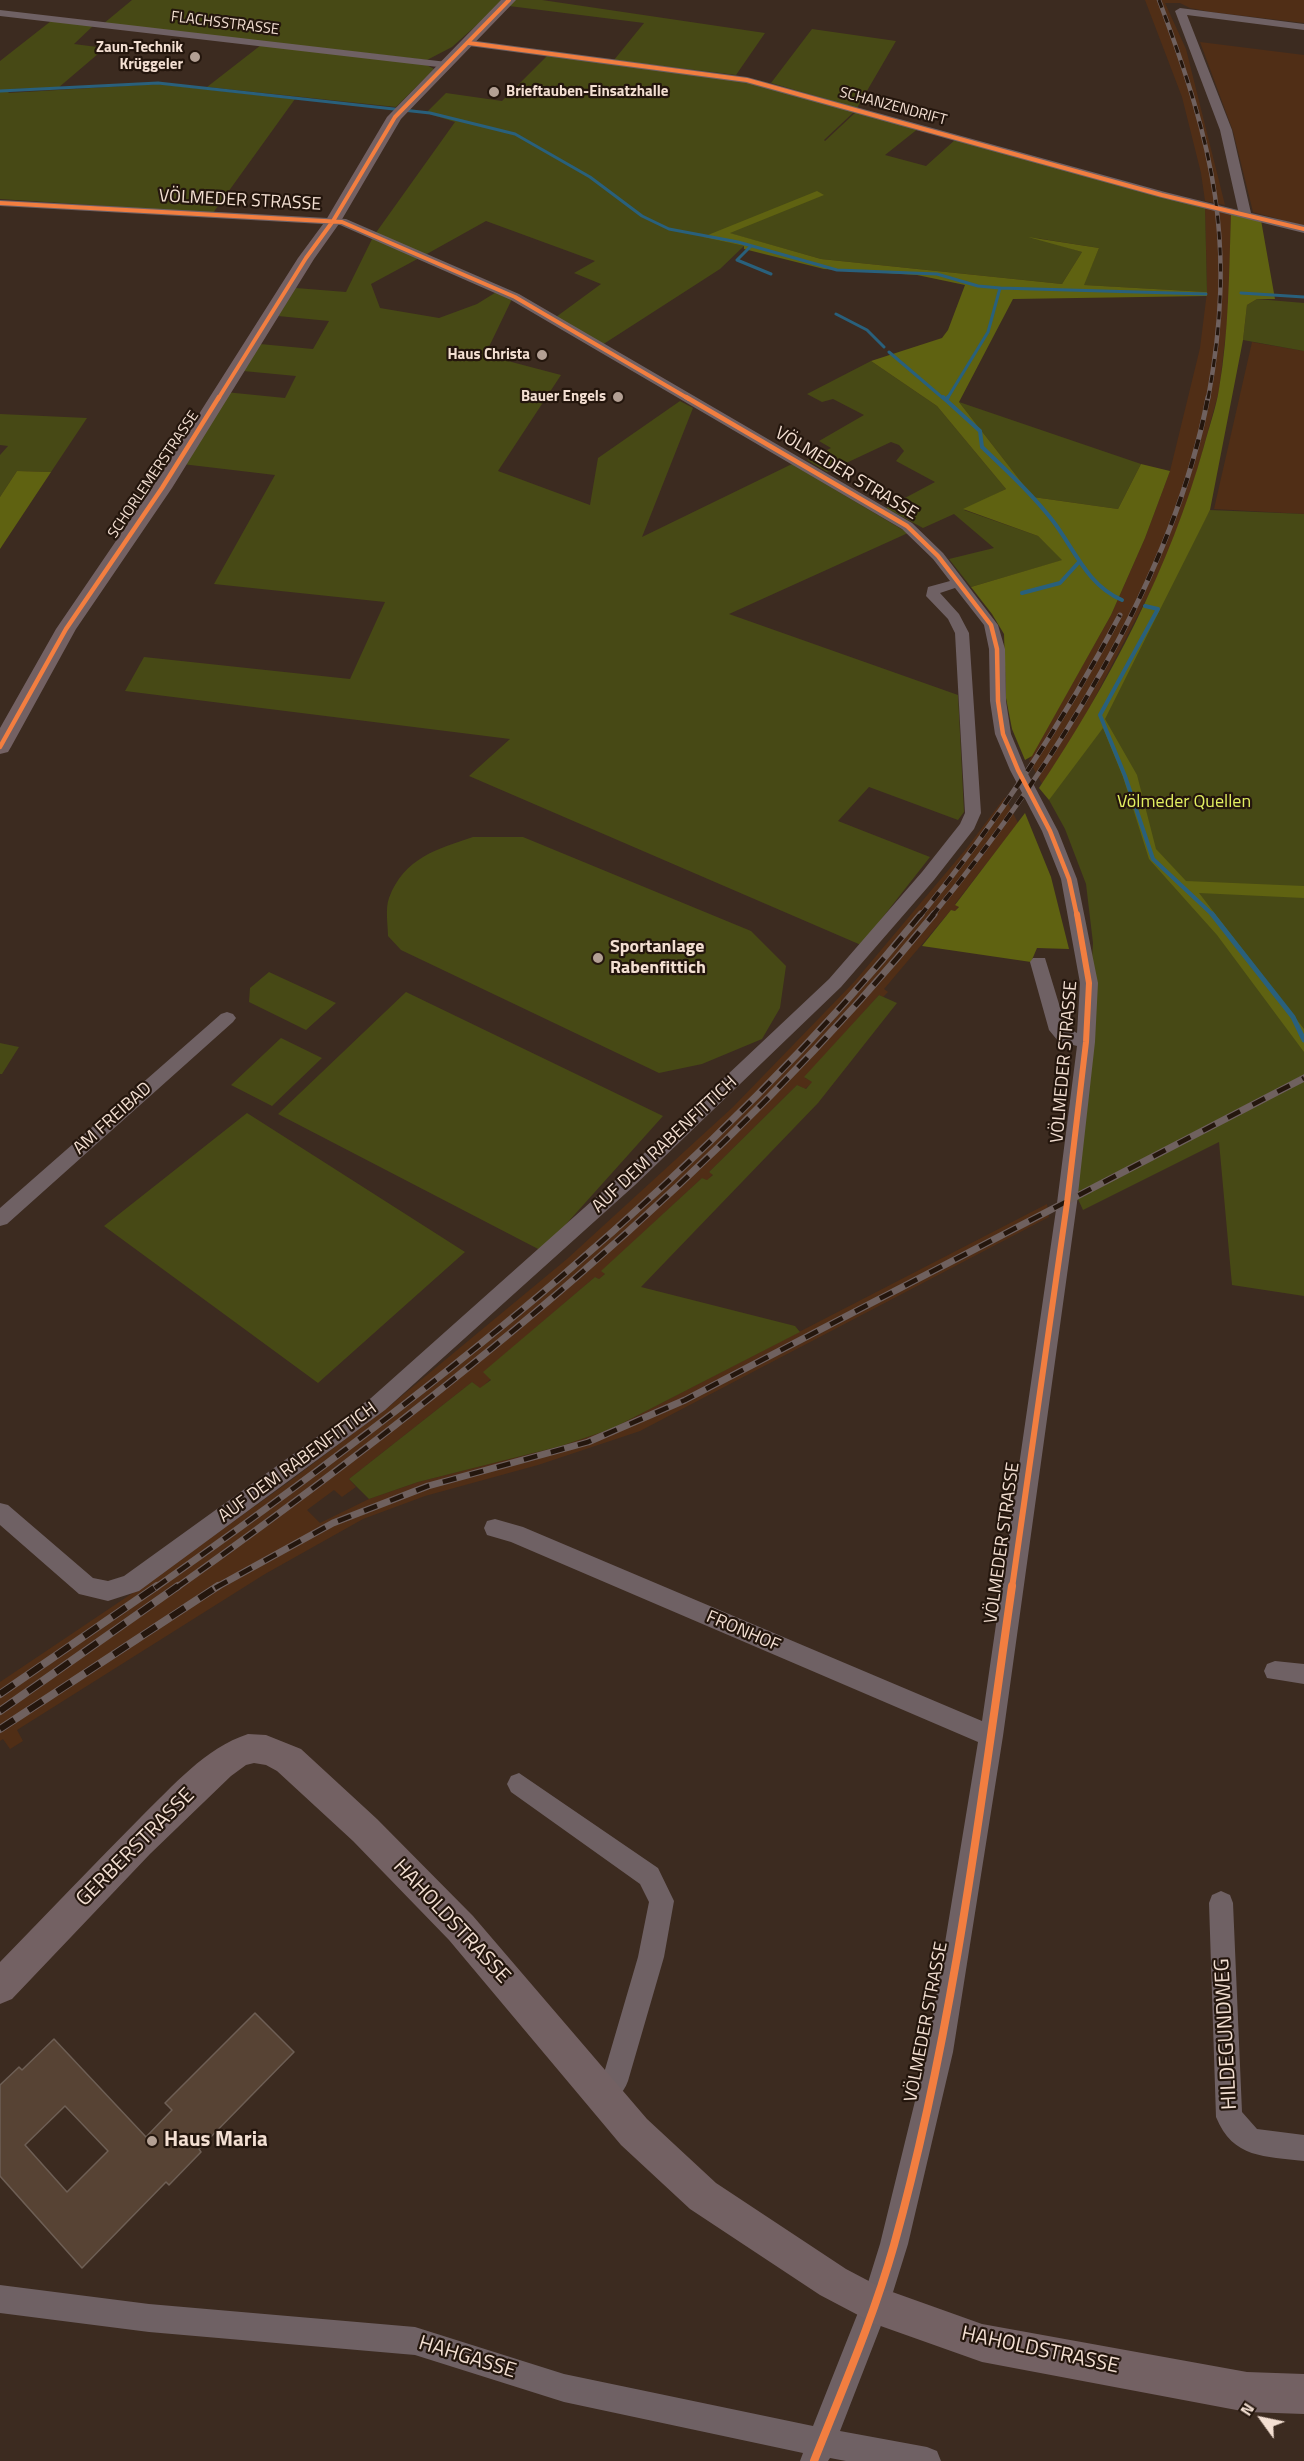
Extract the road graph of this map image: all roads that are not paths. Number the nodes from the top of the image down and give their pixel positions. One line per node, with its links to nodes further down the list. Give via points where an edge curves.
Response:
1 (510, 0): 4 (street, SCHORLEMERSTRASSE)
2 (0, 14): 5 (street, FLACHSSTRASSE)
3 (1304, 27): 7 (street, via 1180,11 1226,130)
4 (469, 43): 5 (street, SCHORLEMERSTRASSE); 7 (street, SCHANZENDRIFT, via 747,80 1151,193)
5 (447, 65): 8 (street, SCHORLEMERSTRASSE, via 400,111)
6 (0, 203): 8 (street, VÖLMEDER STRASSE)
7 (1245, 214): 9 (street, SCHANZENDRIFT)
8 (333, 221): 10 (street, VÖLMEDER STRASSE, via 515,297 893,516 922,538); 11 (street, SCHORLEMERSTRASSE, via 162,488 66,629)
9 (1304, 229)
10 (959, 583): 14 (street, VÖLMEDER STRASSE, via 991,625 997,649 998,701 1004,734 1069,879 1089,983); 16 (street, AUF DEM RABENFITTICH, via 938,587 933,596 954,617 962,633 973,813 968,825 927,876 835,983 636,1172 378,1404 131,1584 108,1591 87,1587)
11 (0, 747)
12 (1039, 962): 14 (street, VÖLMEDER STRASSE, via 1058,1030 1064,1036)
13 (227, 1018): 15 (street, AM FREIBAD)
14 (1086, 1042): 20 (street, VÖLMEDER STRASSE)
15 (0, 1219)
16 (0, 1512)
17 (495, 1528): 20 (street, FRONHOF)
18 (1275, 1671): 19 (street)
19 (1304, 1674)
20 (991, 1736): 28 (street, VÖLMEDER STRASSE, via 940,2052 894,2244)
21 (289, 1760): 24 (street, GERBERSTRASSE, via 256,1748 241,1751 228,1760 148,1832); 25 (street, HAHOLDSTRASSE, via 365,1830 461,1928)
22 (519, 1784): 25 (street, via 649,1876 662,1901 651,1957 615,2081)
23 (1221, 1903): 26 (street, HILDEGUNDWEG, via 1229,2116 1250,2141)
24 (0, 1987)
25 (602, 2094): 28 (street, HAHOLDSTRASSE, via 634,2132 703,2196 833,2282)
26 (1304, 2148)
27 (0, 2299): 30 (street, HAHGASSE, via 149,2318 415,2341 564,2388)
28 (875, 2305): 29 (street, HAHOLDSTRASSE, via 982,2343 1247,2392); 30 (street, VÖLMEDER STRASSE)
29 (1304, 2394)
30 (817, 2452): 31 (street, HAHGASSE)
31 (927, 2461)

